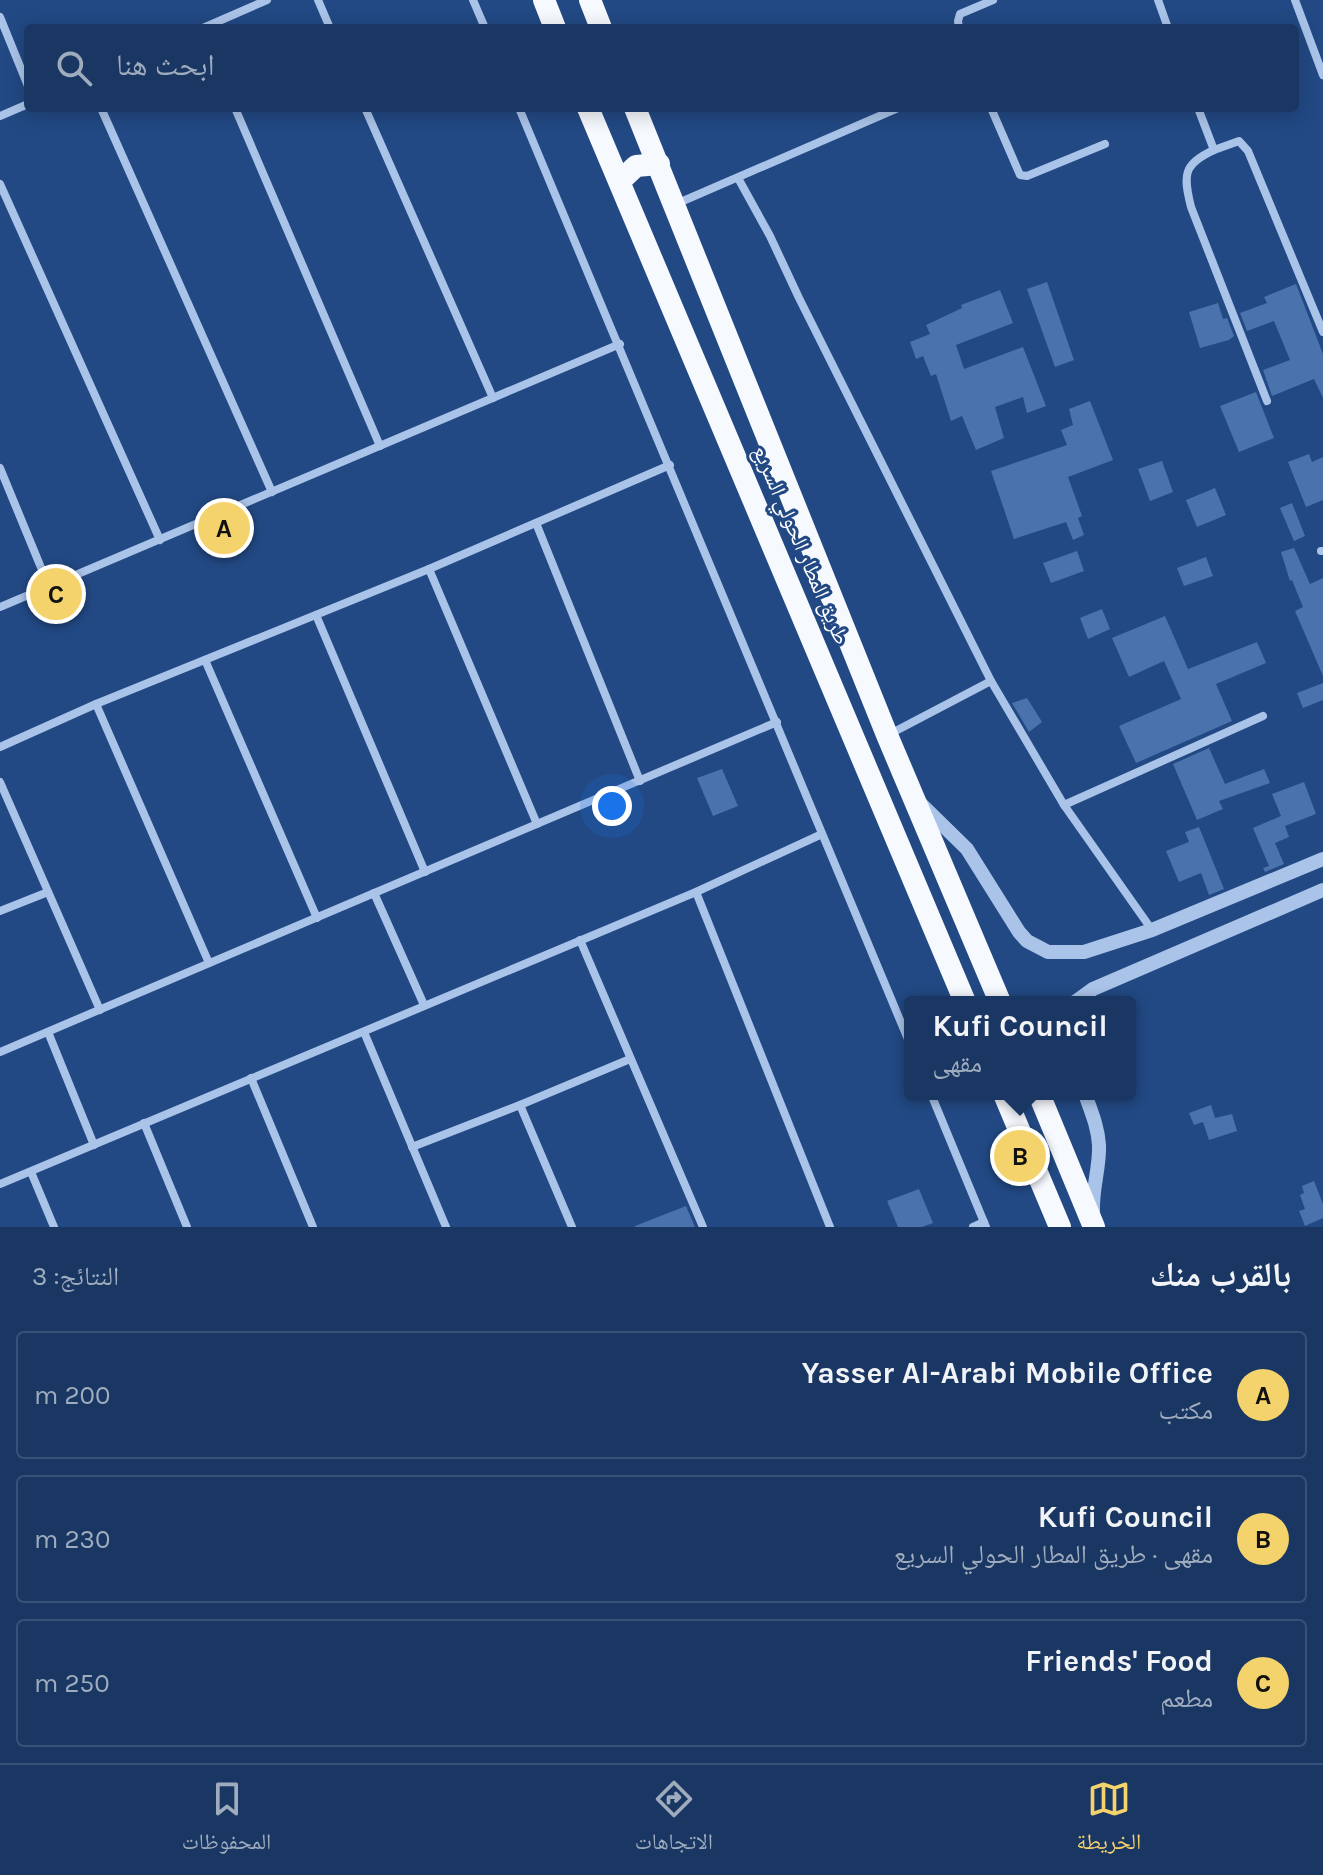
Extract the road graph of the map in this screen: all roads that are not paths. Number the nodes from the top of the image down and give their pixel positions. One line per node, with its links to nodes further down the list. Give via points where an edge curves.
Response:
1 (267, 0): 10 (street)
2 (318, 0): 11 (street)
3 (473, 0): 12 (street)
4 (544, 0): 13 (highway)
5 (590, 0): 14 (highway)
6 (993, 0): 15 (street, via 960,14)
7 (1158, 0): 16 (street)
8 (1295, 0): 17 (street)
9 (0, 17): 18 (street)
10 (212, 24)
11 (328, 24)
12 (483, 24)
13 (553, 24)
14 (599, 24)
15 (958, 24)
16 (1167, 24)
17 (1323, 75)
18 (24, 76)
19 (24, 106): 29 (street)
20 (103, 112): 44 (street)
21 (237, 112): 41 (street)
22 (367, 112): 39 (street)
23 (521, 112): 38 (street)
24 (590, 112): 34 (highway, طريق المطار الحولي السريع)
25 (637, 112): 32 (highway, طريق المطار الحولي السريع)
26 (889, 112): 33 (street)
27 (993, 112): 30 (street, via 1020,175)
28 (1200, 112): 31 (street)
29 (0, 116)
30 (1105, 144)
31 (1214, 150): 37 (street, via 1234,140 1248,151); 40 (street, via 1188,168 1187,192)
32 (659, 164): 34 (highway, via 636,166); 36 (highway, طريق المطار الحولي السريع)
33 (738, 178): 36 (street); 52 (street)
34 (620, 181): 75 (highway, طريق المطار الحولي السريع)
35 (0, 184): 46 (street)
36 (675, 205): 56 (highway, طريق المطار الحولي السريع)
37 (1323, 332)
38 (620, 344): 39 (street); 42 (street)
39 (493, 398): 41 (street)
40 (1267, 401)
41 (380, 446): 44 (street)
42 (670, 465): 45 (street); 55 (street)
43 (0, 468): 48 (street)
44 (272, 492): 46 (street)
45 (536, 523): 47 (street); 58 (street)
46 (160, 540): 48 (street)
47 (429, 569): 50 (street); 62 (street)
48 (49, 587): 49 (street)
49 (0, 607)
50 (316, 615): 51 (street); 65 (street)
51 (205, 660): 53 (street); 71 (street)
52 (991, 681): 56 (street); 61 (street)
53 (96, 704): 57 (street); 74 (street)
54 (1263, 716): 61 (street)
55 (777, 722): 58 (street); 63 (street)
56 (887, 735): 60 (highway, طريق المطار الحولي السريع)
57 (0, 747)
58 (640, 781): 62 (street)
59 (0, 782): 67 (street)
60 (909, 784): 72 (street, via 928,813 967,849 1019,932 1037,948 1084,952); 76 (highway, طريق المطار الحولي السريع)
61 (1064, 805): 72 (street)
62 (537, 824): 65 (street)
63 (822, 834): 68 (street); 80 (street)
64 (1323, 859): 72 (street)
65 (425, 872): 69 (street)
66 (1323, 890): 77 (street)
67 (48, 892): 70 (street); 79 (street)
68 (696, 892): 73 (street); 103 (street)
69 (374, 893): 71 (street); 78 (street)
70 (0, 911)
71 (317, 918): 74 (street)
72 (1152, 930)
73 (580, 940): 78 (street); 84 (street)
74 (209, 963): 79 (street)
75 (962, 996)
76 (997, 996)
77 (1083, 996)
78 (424, 1005): 82 (street)
79 (100, 1010): 81 (street)
80 (904, 1030)
81 (48, 1032): 83 (street); 92 (street)
82 (364, 1032): 85 (street); 93 (street)
83 (0, 1052)
84 (630, 1059): 90 (street); 102 (street)
85 (251, 1078): 91 (street); 99 (street)
86 (933, 1100): 96 (street)
87 (1007, 1100): 105 (highway)
88 (1042, 1100): 106 (highway)
89 (1087, 1100): 106 (street, via 1099,1144 1092,1199)
90 (520, 1105): 93 (street); 101 (street)
91 (144, 1123): 92 (street); 98 (street)
92 (94, 1145): 94 (street)
93 (412, 1147): 100 (street)
94 (31, 1172): 95 (street); 97 (street)
95 (0, 1184)
96 (985, 1225): 104 (street)
97 (54, 1227)
98 (187, 1227)
99 (313, 1227)
100 (446, 1227)
101 (572, 1227)
102 (703, 1227)
103 (830, 1227)
104 (973, 1227)
105 (1060, 1227)
106 (1095, 1227)

